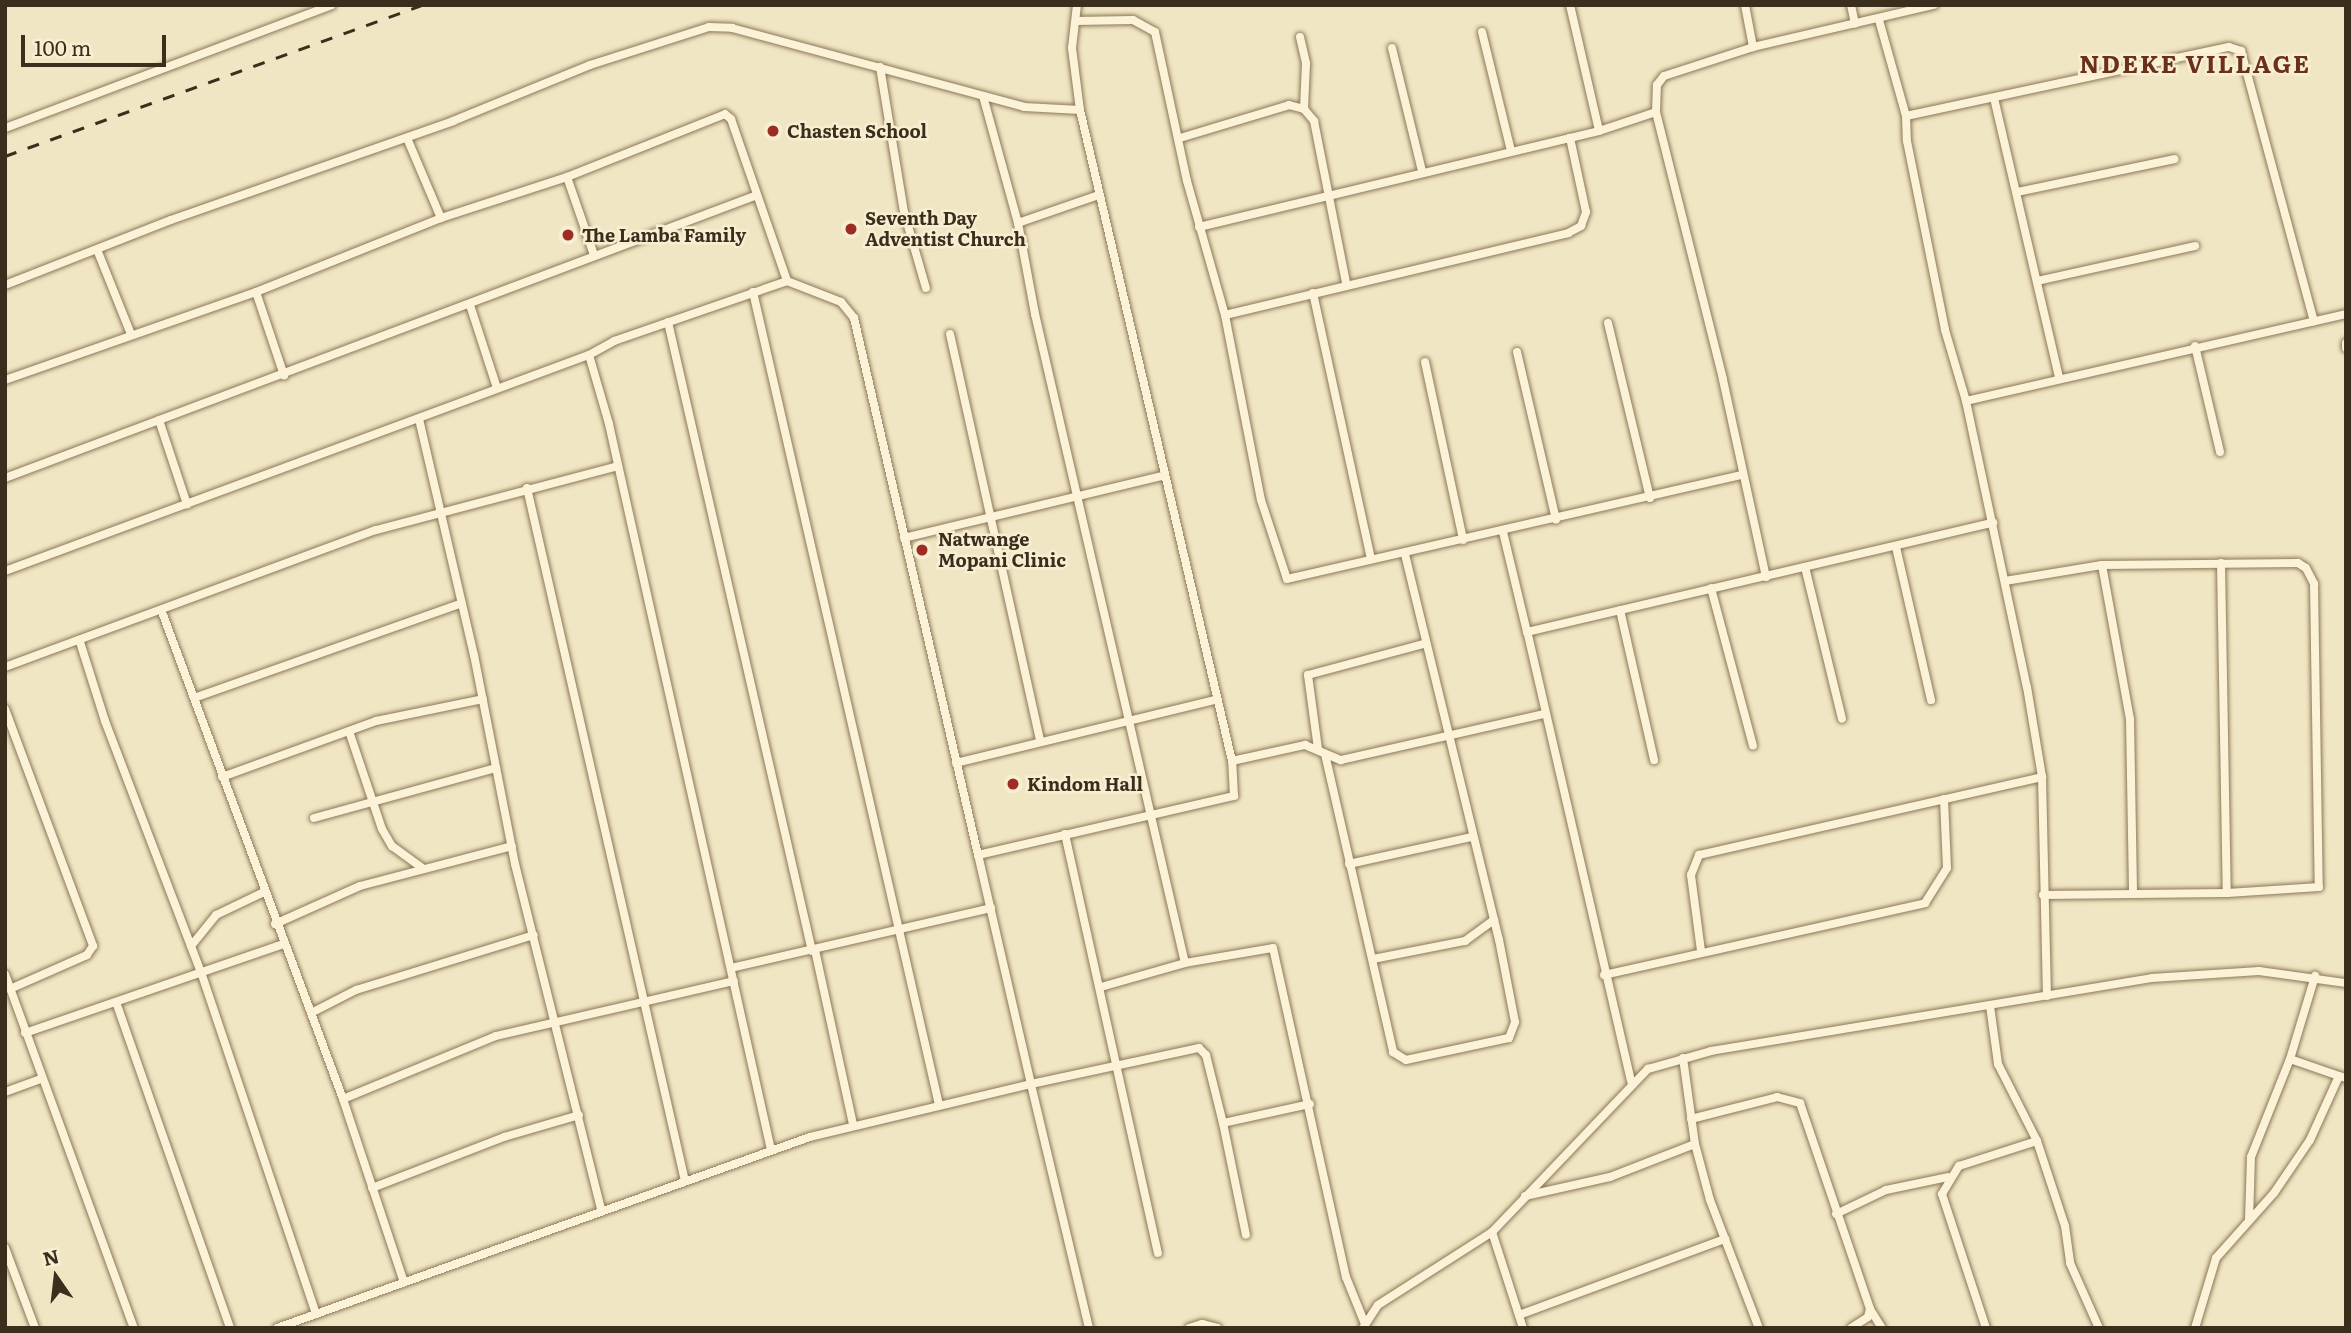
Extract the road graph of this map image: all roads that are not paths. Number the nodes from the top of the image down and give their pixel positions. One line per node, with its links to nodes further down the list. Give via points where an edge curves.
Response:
1 (332, 5): 21 (street)
2 (1077, 5): 8 (street)
3 (1570, 5): 22 (street)
4 (1745, 5): 12 (street)
5 (1851, 5): 9 (street)
6 (1934, 5): 7 (street)
7 (1879, 20): 9 (street); 20 (street)
8 (1076, 21): 18 (street, via 1072,48); 24 (street, via 1133,20 1155,32)
9 (1855, 24): 12 (street)
10 (1482, 32): 26 (street)
11 (1300, 37): 17 (street, via 1306,64)
12 (1753, 47): 19 (street, via 1664,76 1657,85)
13 (1392, 48): 28 (street)
14 (880, 67): 15 (street); 23 (street, via 732,28 709,27 590,65); 44 (street, via 904,212)
15 (983, 96): 18 (street, via 1024,107); 35 (street)
16 (1994, 98): 20 (street); 30 (street); 52 (street, via 2229,47 2241,51)
17 (1304, 109): 24 (street, via 1289,105); 33 (street, via 1314,121)
18 (1080, 110): 32 (street)
19 (1656, 112): 22 (street); 70 (street, via 1723,379)
20 (1906, 116): 64 (street, via 1945,330)
21 (5, 128)
22 (1599, 131): 25 (street)
23 (407, 138): 34 (street); 38 (street, via 172,220)
24 (1180, 138): 36 (street)
25 (1570, 138): 26 (street); 42 (street, via 1586,212 1581,226 1506,248)
26 (1511, 151): 28 (street)
27 (2175, 159): 30 (street)
28 (1422, 171): 33 (street)
29 (567, 177): 31 (street, via 725,114 731,118); 34 (street); 39 (street)
30 (2017, 192): 41 (street)
31 (757, 195): 39 (street); 40 (street)
32 (1100, 195): 35 (street); 71 (street)
33 (1329, 196): 36 (street); 42 (street)
34 (441, 218): 45 (street)
35 (1018, 223): 75 (street)
36 (1199, 227): 50 (street)
37 (2195, 246): 41 (street)
38 (98, 252): 43 (street); 54 (street)
39 (594, 255): 48 (street, via 569,270)
40 (787, 281): 46 (street); 82 (street, via 842,303 854,318)
41 (2037, 281): 61 (street)
42 (1346, 283): 47 (street)
43 (5, 285)
44 (926, 288)
45 (256, 292): 54 (street); 60 (street)
46 (753, 292): 51 (street); 137 (street)
47 (1313, 293): 50 (street); 86 (street)
48 (470, 306): 60 (street); 63 (street)
49 (2346, 314): 52 (street)
50 (1225, 315): 86 (street, via 1261,500 1282,575 1295,579)
51 (668, 321): 58 (street); 141 (street)
52 (2314, 321): 56 (street)
53 (1608, 323): 74 (street)
54 (131, 334): 62 (street)
55 (950, 334): 78 (street)
56 (2195, 346): 61 (street); 67 (street)
57 (1517, 352): 79 (street)
58 (589, 355): 63 (street); 69 (street)
59 (1425, 362): 83 (street)
60 (284, 375): 66 (street)
61 (2059, 378): 64 (street)
62 (5, 380)
63 (497, 388): 65 (street)
64 (1966, 401): 80 (street)
65 (419, 419): 76 (street); 77 (street)
66 (159, 420): 72 (street); 76 (street)
67 (2220, 452)
68 (5, 466): 72 (street)
69 (618, 466): 73 (street); 145 (street)
70 (1742, 475): 74 (street); 91 (street)
71 (1163, 476): 75 (street); 103 (street)
72 (7, 477)
73 (527, 488): 77 (street); 156 (street)
74 (1650, 498): 79 (street)
75 (1077, 499): 78 (street); 108 (street)
76 (187, 504): 90 (street)
77 (439, 511): 94 (street); 96 (street, via 376,530)
78 (990, 518): 82 (street); 111 (street)
79 (1556, 520): 81 (street)
80 (1993, 523): 84 (street); 92 (street)
81 (1503, 532): 83 (street); 97 (street)
82 (904, 538): 116 (street)
83 (1463, 540): 85 (street)
84 (1896, 547): 89 (street); 104 (street)
85 (1405, 555): 86 (street); 99 (street)
86 (1371, 559)
87 (2221, 563): 88 (street); 131 (street); 131 (street, via 2298,563 2313,577 2321,882 2314,890)
88 (2102, 565): 92 (street); 132 (street, via 2130,719)
89 (1805, 568): 91 (street); 107 (street)
90 (5, 571)
91 (1766, 576): 93 (street)
92 (2005, 581): 119 (street)
93 (1711, 589): 95 (street); 112 (street)
94 (462, 604): 101 (street); 102 (street)
95 (1620, 610): 97 (street); 114 (street)
96 (162, 612): 98 (street); 101 (street)
97 (1527, 632): 106 (street)
98 (80, 642): 100 (street); 140 (street, via 105,721)
99 (1424, 644): 110 (street); 113 (street, via 1308,675)
100 (5, 667)
101 (194, 698): 118 (street)
102 (483, 699): 109 (street, via 386,718); 117 (street)
103 (1215, 700): 108 (street); 115 (street)
104 (1931, 700)
105 (5, 709): 153 (street, via 93,946 87,955)
106 (1544, 714): 110 (street); 148 (street)
107 (1842, 719)
108 (1129, 721): 111 (street); 122 (street)
109 (349, 731): 118 (street); 121 (street)
110 (1449, 737): 113 (street, via 1341,760); 125 (street)
111 (1040, 741): 116 (street)
112 (1753, 746)
113 (1321, 752): 115 (street, via 1305,745); 128 (street)
114 (1654, 760)
115 (1232, 761): 122 (street, via 1234,796)
116 (956, 762): 127 (street)
117 (496, 768): 121 (street); 126 (street)
118 (222, 777): 130 (street)
119 (2042, 777): 120 (street); 133 (street)
120 (1944, 799): 142 (street, via 1947,868 1925,903); 142 (street, via 1699,855 1691,875)
121 (372, 802): 123 (street); 129 (street, via 392,846)
122 (1150, 816): 124 (street); 144 (street)
123 (314, 818)
124 (1065, 834): 127 (street); 152 (street)
125 (1472, 837): 128 (street); 135 (street)
126 (512, 846): 129 (street); 138 (street)
127 (978, 855): 134 (street)
128 (1349, 864): 143 (street)
129 (422, 868): 136 (street, via 360,886)
130 (264, 892): 136 (street); 140 (street, via 216,915)
131 (2227, 893): 132 (street)
132 (2133, 894): 133 (street)
133 (2043, 895): 154 (street)
134 (991, 908): 137 (street); 167 (street)
135 (1494, 920): 143 (street, via 1465,941); 143 (street, via 1515,1022 1509,1038 1399,1059 1393,1052)
136 (275, 924): 139 (street)
137 (901, 927): 141 (street); 171 (street)
138 (534, 935): 158 (street, via 375,984); 159 (street)
139 (283, 944): 146 (street); 158 (street)
140 (191, 946): 146 (street)
141 (813, 950): 145 (street); 175 (street)
142 (1700, 951): 148 (street)
143 (1373, 959)
144 (1185, 963): 152 (street); 170 (street, via 1273,948)
145 (731, 968): 150 (street)
146 (201, 972): 155 (street); 193 (street)
147 (5, 974): 153 (street)
148 (1604, 975): 166 (street)
149 (2315, 976): 151 (street); 154 (street, via 2214,971); 162 (street)
150 (734, 981): 156 (street); 178 (street)
151 (2346, 983)
152 (1101, 987): 163 (street)
153 (10, 989): 160 (street)
154 (2047, 996): 157 (street)
155 (116, 1002): 160 (street); 198 (street)
156 (645, 1002): 159 (street); 180 (street)
157 (1990, 1006): 161 (street); 176 (street, via 1998,1065)
158 (311, 1013): 169 (street)
159 (556, 1023): 169 (street, via 466,1046); 172 (street)
160 (25, 1033): 165 (street)
161 (1684, 1058): 166 (street, via 1648,1069); 173 (street)
162 (2290, 1059): 164 (street); 185 (street, via 2251,1157)
163 (1116, 1065): 167 (street); 174 (street, via 1199,1048 1206,1055); 190 (street)
164 (2342, 1077): 185 (street, via 2310,1140 2270,1199)
165 (41, 1079): 168 (street); 197 (street)
166 (1631, 1081): 182 (street)
167 (1031, 1084): 171 (street); 200 (street)
168 (5, 1092)
169 (343, 1099): 181 (street)
170 (1310, 1104): 174 (street); 195 (street, via 1346,1277)
171 (939, 1105): 175 (street)
172 (579, 1115): 181 (street, via 505,1137); 183 (street)
173 (1691, 1119): 177 (street); 184 (street, via 1777,1097 1800,1103)
174 (1223, 1123): 187 (street)
175 (853, 1124): 178 (street)
176 (2037, 1141): 179 (street, via 1966,1163); 208 (street, via 2065,1226 2070,1263)
177 (1695, 1144): 182 (street, via 1610,1177); 188 (street)
178 (771, 1150): 180 (street)
179 (1948, 1177): 184 (street, via 1886,1190); 207 (street, via 1941,1194 1944,1207)
180 (685, 1181): 183 (street)
181 (372, 1188): 191 (street)
182 (1525, 1196): 186 (street)
183 (601, 1210): 191 (street)
184 (1836, 1214): 192 (street)
185 (2249, 1220): 209 (street, via 2216,1258)
186 (1492, 1232): 194 (street); 195 (street, via 1378,1305)
187 (1246, 1235)
188 (1725, 1239): 194 (street); 204 (street)
189 (5, 1248): 196 (street)
190 (1158, 1253)
191 (404, 1282): 193 (street)
192 (1870, 1309): 205 (street, via 1868,1317); 206 (street)
193 (316, 1314): 199 (street)
194 (1519, 1315): 203 (street)
195 (1364, 1326)
196 (35, 1328)
197 (134, 1328)
198 (230, 1328)
199 (277, 1328)
200 (1089, 1328)
201 (1189, 1328): 202 (street, via 1202,1324)
202 (1218, 1328)
203 (1523, 1328)
204 (1759, 1328)
205 (1852, 1328)
206 (1882, 1328)
207 (1986, 1328)
208 (2099, 1328)
209 (2195, 1328)

